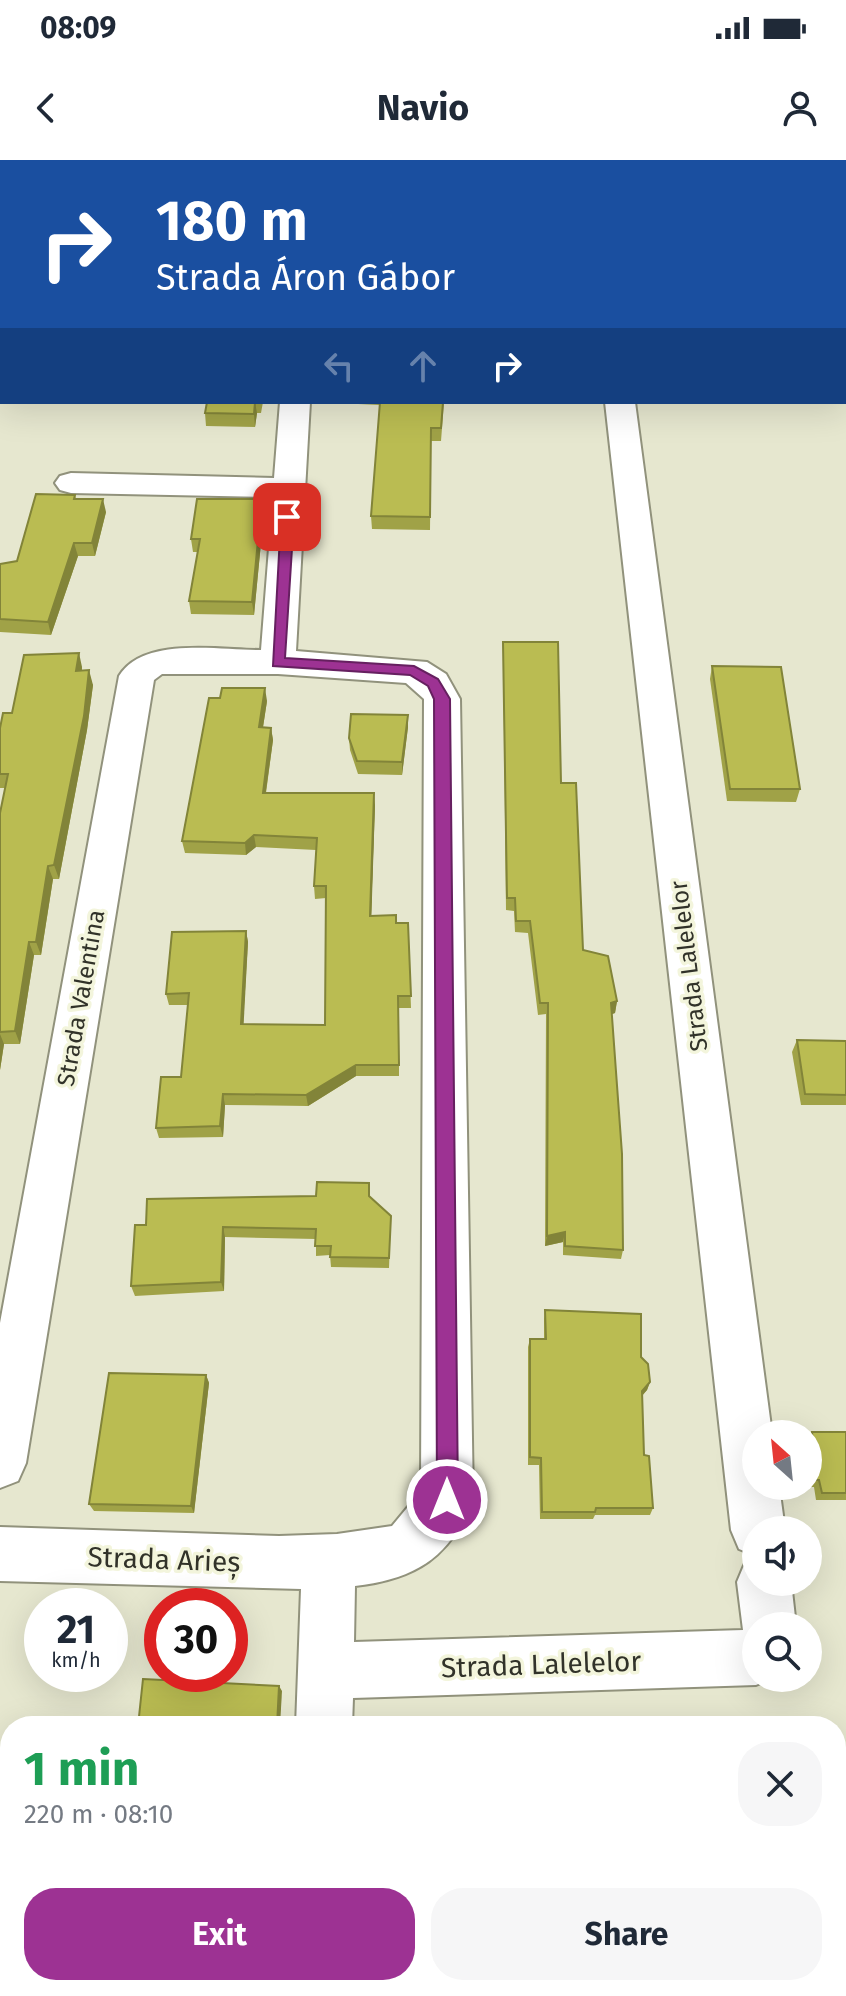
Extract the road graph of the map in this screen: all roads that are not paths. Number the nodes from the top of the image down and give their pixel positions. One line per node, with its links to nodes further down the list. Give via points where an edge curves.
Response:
1 (295, 404): 4 (street)
2 (620, 404): 7 (street, Strada Lalelelor)
3 (71, 483): 4 (street)
4 (289, 488): 5 (street)
5 (278, 662): 6 (street, Strada Valentina, via 158,662 137,676); 9 (street, Strada Valentina, via 414,671 433,683 442,699 447,1500 408,1547 390,1555)
6 (0, 1463)
7 (756, 1516)
8 (0, 1554): 9 (street, Strada Arieș)
9 (329, 1563): 11 (street)
10 (742, 1657): 11 (street, Strada Lalelelor)
11 (326, 1671): 12 (street)
12 (324, 1716)

